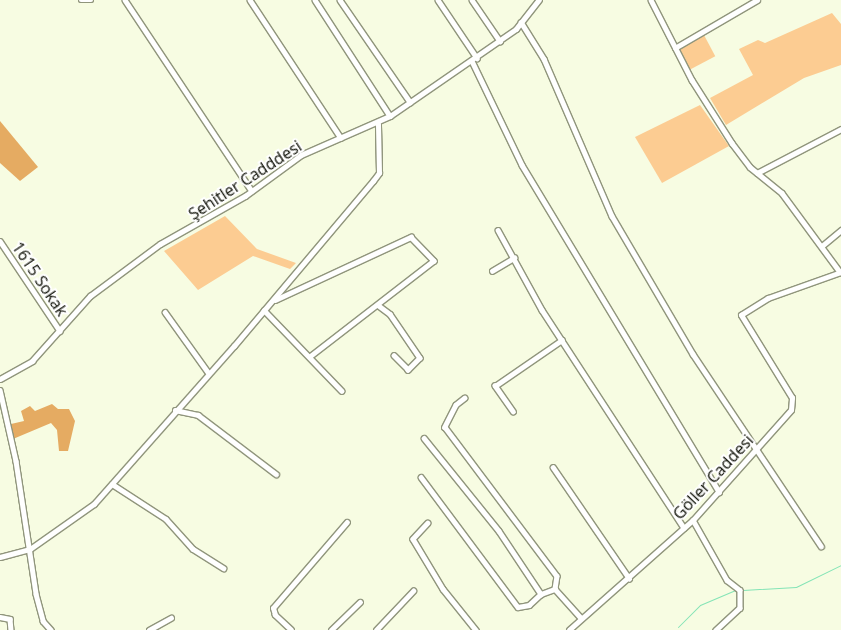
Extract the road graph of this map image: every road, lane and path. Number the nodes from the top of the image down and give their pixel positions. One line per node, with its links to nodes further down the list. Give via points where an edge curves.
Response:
1 (81, 0): 2 (street)
2 (91, 0)
3 (125, 0): 22 (street)
4 (250, 0): 20 (street)
5 (315, 0): 17 (street)
6 (340, 0): 16 (street)
7 (438, 0): 15 (street)
8 (472, 0): 13 (street)
9 (539, 0): 12 (street, Şehitler Cadddesi)
10 (651, 0): 14 (street)
11 (757, 0): 14 (street)
12 (520, 22): 13 (street, Şehitler Cadddesi); 46 (street, via 544,59 612,216 693,354)
13 (500, 41): 15 (street, Şehitler Cadddesi)
14 (675, 48): 21 (street, via 732,143)
15 (474, 59): 16 (street, Şehitler Cadddesi); 51 (street, via 522,165)
16 (410, 102): 17 (street, Şehitler Cadddesi)
17 (390, 116): 18 (street, Şehitler Cadddesi)
18 (378, 124): 20 (street, Şehitler Cadddesi); 30 (street, via 379,173)
19 (841, 129): 21 (street)
20 (341, 138): 22 (street, Şehitler Cadddesi, via 301,155)
21 (757, 173): 26 (street, via 782,193)
22 (252, 191): 34 (street, Şehitler Cadddesi, via 160,244 90,296)
23 (498, 230): 27 (street)
24 (841, 230): 26 (street)
25 (0, 241): 34 (street, 1615 Sokak)
26 (822, 246): 29 (street)
27 (514, 258): 28 (street); 35 (street)
28 (492, 271)
29 (841, 272): 46 (street, Göller Caddesi, via 761,301 741,315 793,404)
30 (273, 301): 31 (street, via 410,238 434,262); 32 (street)
31 (378, 305): 36 (street, via 390,314 420,358 408,370); 37 (street)
32 (264, 310): 37 (street); 38 (street)
33 (165, 312): 38 (street)
34 (60, 331): 39 (street, Şehitler Cadddesi, via 32,361)
35 (562, 340): 44 (street, via 495,386); 55 (street)
36 (394, 356)
37 (310, 357): 41 (street)
38 (208, 372): 43 (street)
39 (0, 379)
40 (0, 390): 57 (street)
41 (342, 391)
42 (465, 398): 61 (street, via 456,406 445,427 557,576)
43 (175, 410): 48 (street, via 198,415); 50 (street)
44 (513, 412)
45 (424, 438): 63 (street, via 499,531)
46 (757, 450): 51 (street, Göller Caddesi); 56 (street)
47 (554, 468): 60 (street)
48 (276, 474)
49 (421, 477): 63 (street, via 518,607 529,606)
50 (112, 484): 57 (street, via 94,504); 59 (street, via 166,519 193,549)
51 (719, 492): 52 (street, Göller Caddesi)
52 (693, 520): 55 (street, Göller Caddesi); 76 (street, via 727,580 740,591 740,608)
53 (347, 522): 71 (street, via 273,608 275,615)
54 (428, 523): 74 (street, via 413,539 443,589)
55 (684, 528): 60 (street, Göller Caddesi)
56 (821, 546)
57 (30, 549): 58 (street); 69 (street, via 39,608)
58 (0, 557)
59 (224, 568)
60 (629, 578): 66 (street, Göller Caddesi)
61 (555, 589): 63 (street); 66 (street)
62 (413, 591): 73 (street)
63 (541, 594)
64 (360, 602): 72 (street)
65 (0, 617): 68 (street, via 10,619)
66 (580, 617): 75 (street, Göller Caddesi)
67 (171, 618): 70 (street)
68 (12, 630)
69 (51, 630)
70 (150, 630)
71 (291, 630)
72 (331, 630)
73 (376, 630)
74 (476, 630)
75 (569, 630)
76 (716, 630)

